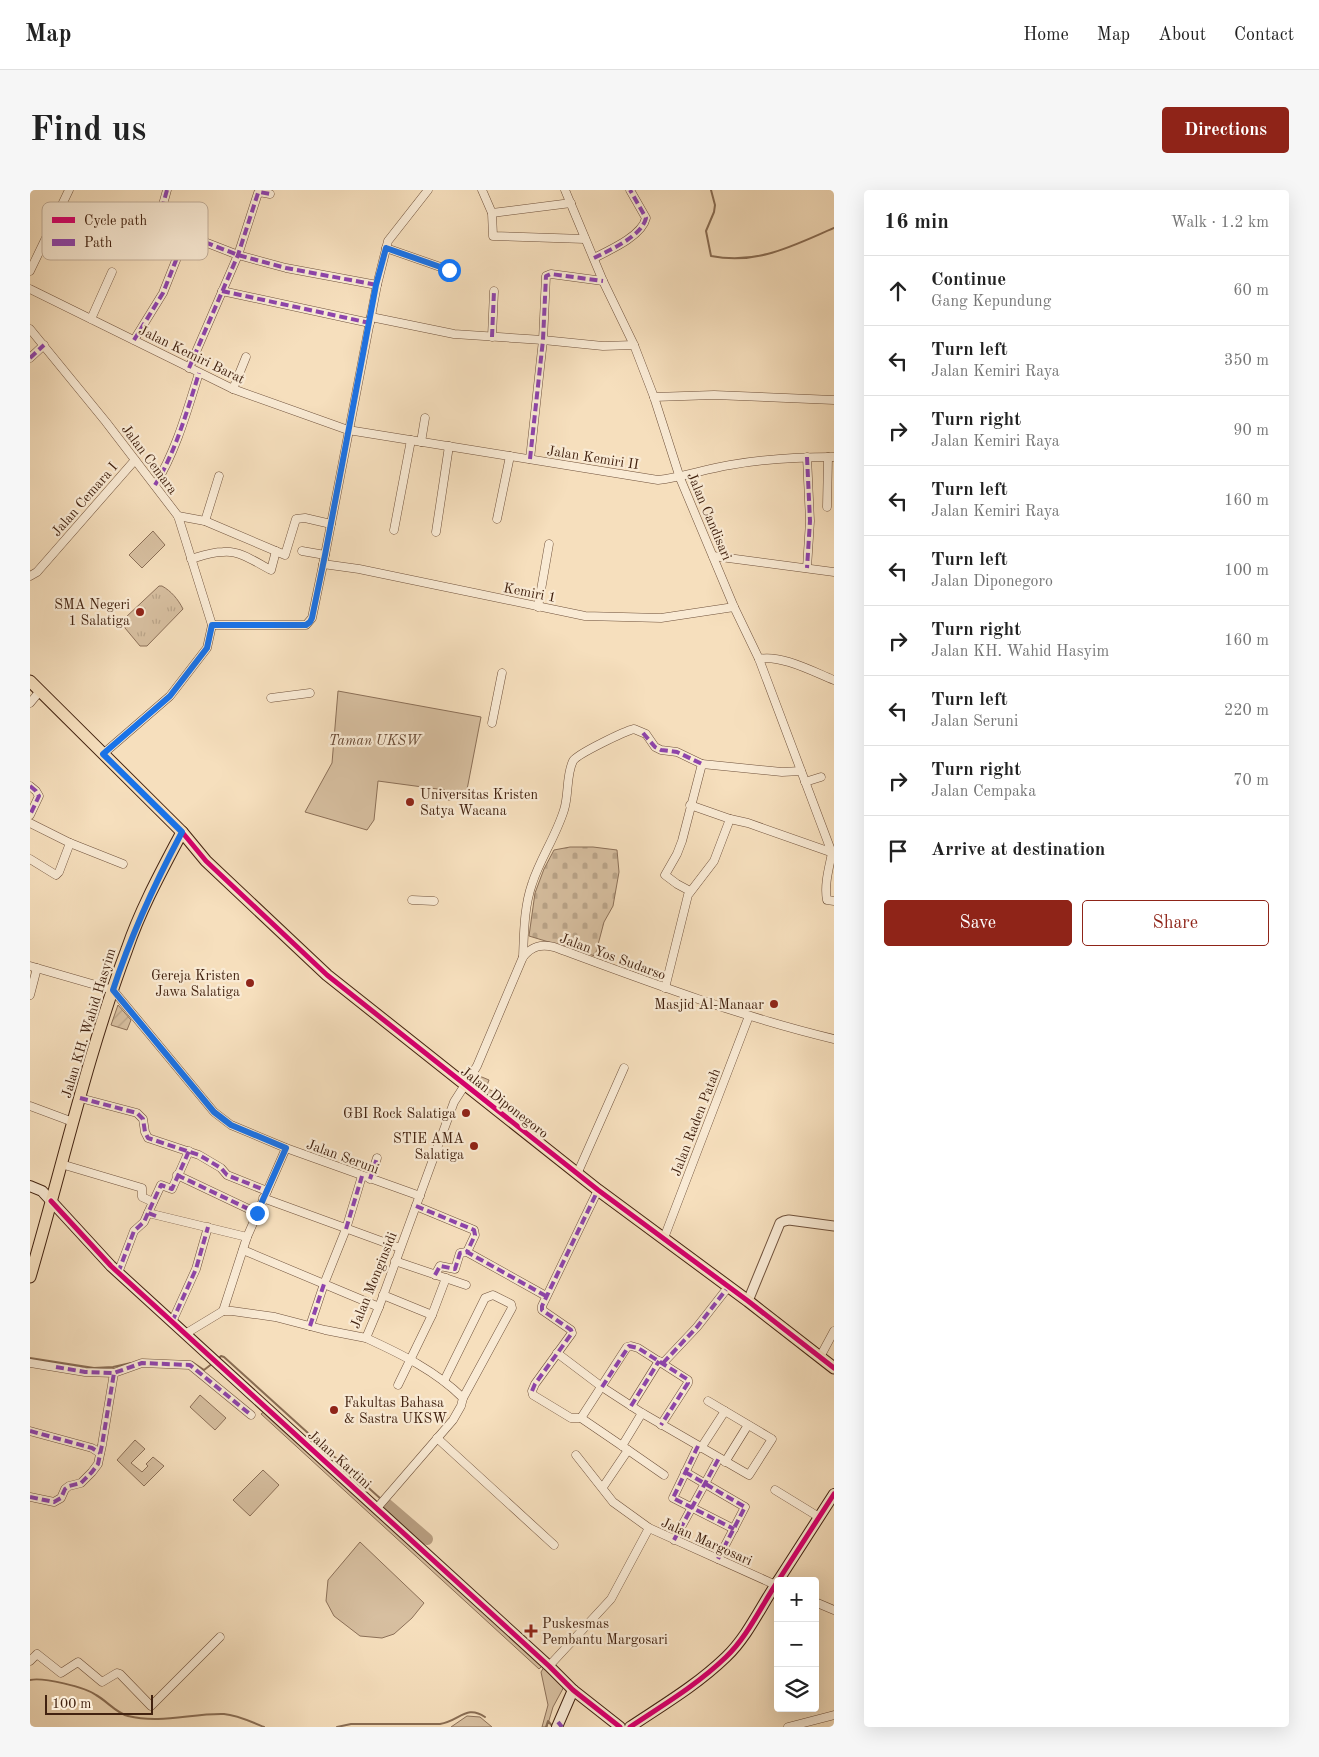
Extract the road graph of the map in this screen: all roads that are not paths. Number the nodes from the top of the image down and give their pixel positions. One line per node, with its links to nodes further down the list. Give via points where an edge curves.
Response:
1 (68, 190): 7 (street)
2 (428, 190): 12 (street)
3 (482, 190): 9 (street)
4 (565, 190): 8 (street, Jalan Candisari)
5 (630, 190): 15 (street, via 646,218 644,225 620,244)
6 (270, 194): 14 (street, via 259,192)
7 (62, 202)
8 (571, 204): 9 (street); 10 (street, Jalan Candisari)
9 (492, 213): 10 (street, via 493,236)
10 (586, 239): 15 (street, Jalan Candisari)
11 (208, 243): 14 (street)
12 (387, 244): 17 (street); 21 (street)
13 (42, 246): 18 (street)
14 (238, 255): 21 (street, via 286,268); 23 (street)
15 (594, 258): 20 (street, Jalan Candisari)
16 (175, 260): 29 (street, via 162,292)
17 (449, 270)
18 (30, 272)
19 (112, 272): 25 (street)
20 (603, 281): 30 (street, via 546,276); 32 (street, Jalan Candisari)
21 (376, 285): 26 (street)
22 (30, 288): 25 (street, Jalan Kemiri Barat)
23 (222, 291): 26 (street); 35 (street)
24 (494, 291): 28 (street)
25 (91, 319): 29 (street, Jalan Kemiri Barat)
26 (370, 320): 28 (street); 41 (street)
27 (30, 329): 31 (street, Jalan Cemara)
28 (492, 337): 30 (street)
29 (134, 340): 35 (street, Jalan Kemiri Barat)
30 (543, 340): 32 (street, via 603,346); 48 (street)
31 (44, 345): 34 (street); 49 (street, Jalan Cemara)
32 (634, 345): 38 (street, Jalan Candisari)
33 (246, 357): 37 (street)
34 (30, 358)
35 (189, 368): 36 (street, Jalan Kemiri Barat)
36 (199, 373): 37 (street, Jalan Kemiri Barat); 52 (street, via 165,469)
37 (233, 389): 41 (street, Jalan Kemiri Barat)
38 (654, 397): 39 (street, via 714,394); 51 (street, Jalan Candisari)
39 (834, 400)
40 (424, 418): 43 (street)
41 (348, 430): 42 (street, Jalan Kemiri II); 57 (street)
42 (411, 440): 43 (street, Jalan Kemiri II); 58 (street)
43 (421, 442): 44 (street, Jalan Kemiri II)
44 (449, 446): 45 (street, Jalan Kemiri II); 59 (street)
45 (510, 456): 48 (street, Jalan Kemiri II); 55 (street)
46 (807, 457): 47 (street, Jalan Kemiri II); 51 (street, Jalan Kemiri II, via 732,465); 67 (street, via 810,521)
47 (831, 457): 53 (street)
48 (530, 459): 51 (street, Jalan Kemiri II, via 658,480)
49 (135, 460): 52 (street, Jalan Cemara); 69 (street, Jalan Cemara I)
50 (219, 476): 56 (street)
51 (680, 478): 64 (street, Jalan Candisari)
52 (155, 485): 54 (street, Jalan Cemara)
53 (827, 507)
54 (178, 516): 56 (street); 65 (street, Jalan Cemara)
55 (497, 520)
56 (205, 521): 61 (street)
57 (331, 524): 61 (street, via 306,518 296,520 286,554); 63 (street)
58 (394, 530)
59 (436, 532)
60 (550, 544): 70 (street)
61 (276, 551): 65 (street, via 271,570 229,552)
62 (302, 551): 63 (street)
63 (325, 555): 66 (street)
64 (713, 556): 67 (street); 71 (street, Jalan Candisari)
65 (191, 558): 72 (street, Jalan Cemara)
66 (324, 564): 70 (street, Kemiri 1); 72 (street, via 312,618 306,625)
67 (807, 568): 68 (street)
68 (834, 572)
69 (30, 576)
70 (538, 607): 71 (street, Kemiri 1, via 585,616 661,618)
71 (734, 607): 73 (street, Jalan Candisari)
72 (212, 625): 82 (street, via 207,648 170,696)
73 (759, 659): 75 (street, via 795,664); 84 (street, Jalan Candisari)
74 (502, 673): 81 (street)
75 (834, 680)
76 (30, 681): 77 (main road, Jalan Diponegoro)
77 (40, 691): 80 (street); 82 (main road, Jalan Diponegoro)
78 (310, 693): 79 (street)
79 (271, 698)
80 (30, 703)
81 (492, 723)
82 (103, 754): 92 (main road, Jalan Diponegoro)
83 (702, 764): 84 (street); 88 (street); 101 (street, via 677,752 655,747 646,734 634,729 573,761 562,815 532,884)
84 (801, 771): 86 (street, Jalan Candisari)
85 (821, 777): 86 (street)
86 (805, 782): 94 (street, Jalan Candisari)
87 (30, 786): 89 (street, via 39,796)
88 (690, 805): 90 (street); 97 (street, via 680,848 665,875)
89 (30, 815)
90 (730, 819): 94 (street); 97 (street, via 714,861)
91 (30, 823): 93 (street)
92 (182, 832): 104 (main road, Jalan KH. Wahid Hasyim, via 146,902); 109 (main road, Jalan Diponegoro, via 206,860 327,975)
93 (70, 843): 95 (street, via 56,875); 96 (street)
94 (833, 853): 100 (street, via 826,895 827,900)
95 (30, 859)
96 (123, 864)
97 (690, 891): 103 (street)
98 (412, 900): 99 (street)
99 (434, 901)
100 (834, 901)
101 (523, 957): 103 (street, Jalan Yos Sudarso, via 534,947 548,946); 109 (street, via 478,1066)
102 (34, 967): 104 (street); 105 (street)
103 (665, 988): 106 (street, Jalan Yos Sudarso)
104 (113, 990): 110 (main road, Jalan KH. Wahid Hasyim); 113 (street, Jalan Seruni, via 214,1112 231,1125)
105 (30, 995)
106 (749, 1016): 107 (street, Jalan Yos Sudarso); 134 (street, Jalan Raden Patah)
107 (834, 1038)
108 (624, 1068): 117 (street)
109 (464, 1085): 117 (main road, Jalan Diponegoro); 124 (street, Jalan Monginsidi, via 454,1102)
110 (80, 1098): 112 (main road, Jalan KH. Wahid Hasyim); 114 (street, via 137,1113 143,1119 148,1138)
111 (30, 1106): 112 (street)
112 (73, 1122): 116 (main road, Jalan KH. Wahid Hasyim)
113 (286, 1148): 119 (street, Jalan Seruni); 123 (street)
114 (189, 1151): 118 (street); 123 (street)
115 (376, 1158): 120 (street)
116 (61, 1164): 125 (main road, Jalan KH. Wahid Hasyim); 126 (street, via 142,1188 142,1197)
117 (578, 1172): 122 (main road, Jalan Diponegoro)
118 (177, 1175): 126 (street, via 172,1189 161,1185); 129 (street)
119 (362, 1176): 120 (street, Jalan Seruni); 132 (street)
120 (370, 1179): 124 (street, Jalan Seruni)
121 (30, 1186): 125 (main road, Jalan Kartini, via 42,1191)
122 (598, 1190): 134 (main road, Jalan Diponegoro); 148 (street)
123 (265, 1195): 129 (street); 132 (street)
124 (420, 1196): 127 (street, Jalan Monginsidi)
125 (51, 1201): 135 (main road, Jalan KH. Wahid Hasyim); 140 (main road, Jalan Kartini)
126 (153, 1202): 128 (street)
127 (416, 1206): 136 (street, Jalan Monginsidi); 138 (street, via 474,1230 475,1236)
128 (148, 1213): 131 (street); 140 (street, via 134,1231)
129 (257, 1213): 133 (street)
130 (834, 1226): 149 (street, via 789,1220 780,1223)
131 (208, 1227): 133 (street); 153 (street, via 193,1278)
132 (346, 1229): 136 (street); 144 (street)
133 (247, 1237): 137 (street)
134 (664, 1238): 146 (main road, Jalan Diponegoro)
135 (35, 1241): 142 (main road, Jalan KH. Wahid Hasyim)
136 (400, 1248): 139 (street, Jalan Monginsidi)
137 (243, 1250): 144 (street); 151 (street)
138 (467, 1252): 141 (street, via 460,1253 455,1269 440,1266); 148 (street)
139 (395, 1261): 141 (street); 147 (street, Jalan Monginsidi)
140 (118, 1273): 153 (main road, Jalan Kartini)
141 (435, 1275): 143 (street)
142 (30, 1278)
143 (446, 1278): 145 (street); 152 (street)
144 (324, 1284): 150 (street); 154 (street)
145 (466, 1285)
146 (728, 1286): 149 (main road, Jalan Diponegoro); 161 (street, via 697,1327)
147 (383, 1295): 150 (street, Jalan Monginsidi); 152 (street)
148 (546, 1296): 158 (street, via 542,1310 572,1332)
149 (748, 1301): 159 (main road, Jalan Diponegoro)
150 (379, 1307): 157 (street, Jalan Monginsidi)
151 (223, 1311): 154 (street, Jalan Monginsidi, via 276,1317); 156 (street)
152 (432, 1315): 160 (street)
153 (172, 1322): 156 (main road, Jalan Kartini)
154 (310, 1326): 157 (street, Jalan Monginsidi)
155 (834, 1331): 159 (street)
156 (185, 1334): 191 (main road, Jalan Kartini)
157 (366, 1338): 160 (street)
158 (557, 1353): 167 (street); 174 (street, via 535,1384 533,1394 571,1418)
159 (820, 1357): 163 (main road, Jalan Diponegoro)
160 (410, 1360): 165 (street); 166 (street)
161 (661, 1362): 167 (street, via 629,1346); 170 (street); 175 (street, via 688,1381)
162 (30, 1363): 164 (street)
163 (834, 1368)
164 (114, 1373): 173 (street, via 142,1364 190,1364); 181 (street)
165 (444, 1381): 168 (street); 168 (street, via 485,1298 494,1295 511,1304 512,1308)
166 (398, 1384)
167 (602, 1387): 170 (street); 174 (street)
168 (463, 1398): 178 (street, via 459,1410)
169 (708, 1402): 171 (street)
170 (631, 1406): 172 (street)
171 (725, 1411): 176 (street); 179 (street)
172 (642, 1413): 175 (street); 180 (street)
173 (251, 1415)
174 (581, 1418): 180 (street)
175 (662, 1425): 179 (street)
176 (748, 1425): 183 (street); 183 (street, via 772,1439 749,1475)
177 (30, 1431): 181 (street)
178 (437, 1438): 191 (street); 197 (street)
179 (700, 1447): 183 (street); 184 (street)
180 (625, 1448): 185 (street); 187 (street)
181 (100, 1453): 190 (street, via 92,1472 81,1483 65,1489 58,1501)
182 (576, 1454): 187 (street)
183 (722, 1460): 186 (street)
184 (685, 1472): 186 (street); 192 (street, via 673,1498)
185 (664, 1475)
186 (705, 1483): 192 (street); 195 (street, via 745,1507)
187 (603, 1487): 194 (street, via 613,1502)
188 (775, 1490): 193 (street)
189 (834, 1494): 193 (main road)
190 (30, 1497)
191 (377, 1508): 206 (main road, Jalan Kartini)
192 (691, 1508): 195 (street); 196 (street)
193 (819, 1517): 199 (main road)
194 (649, 1528): 196 (street, Jalan Margosari); 206 (street, Jalan Margosari, via 611,1599)
195 (734, 1529): 198 (street)
196 (674, 1540): 198 (street, Jalan Margosari)
197 (554, 1545)
198 (718, 1559): 200 (street, Jalan Margosari)
199 (781, 1577)
200 (774, 1582)
201 (774, 1588): 211 (main road, via 727,1656 694,1685)
202 (819, 1604): 203 (street)
203 (834, 1610)
204 (220, 1637): 205 (street, via 151,1706 120,1674 102,1682 78,1662 62,1673 37,1654)
205 (30, 1661)
206 (549, 1666): 207 (main road, Jalan Kartini)
207 (573, 1690): 209 (main road); 210 (main road, Jalan Kartini)
208 (834, 1714): 212 (street)
209 (558, 1725)
210 (620, 1727)
211 (630, 1727)
212 (788, 1727)

